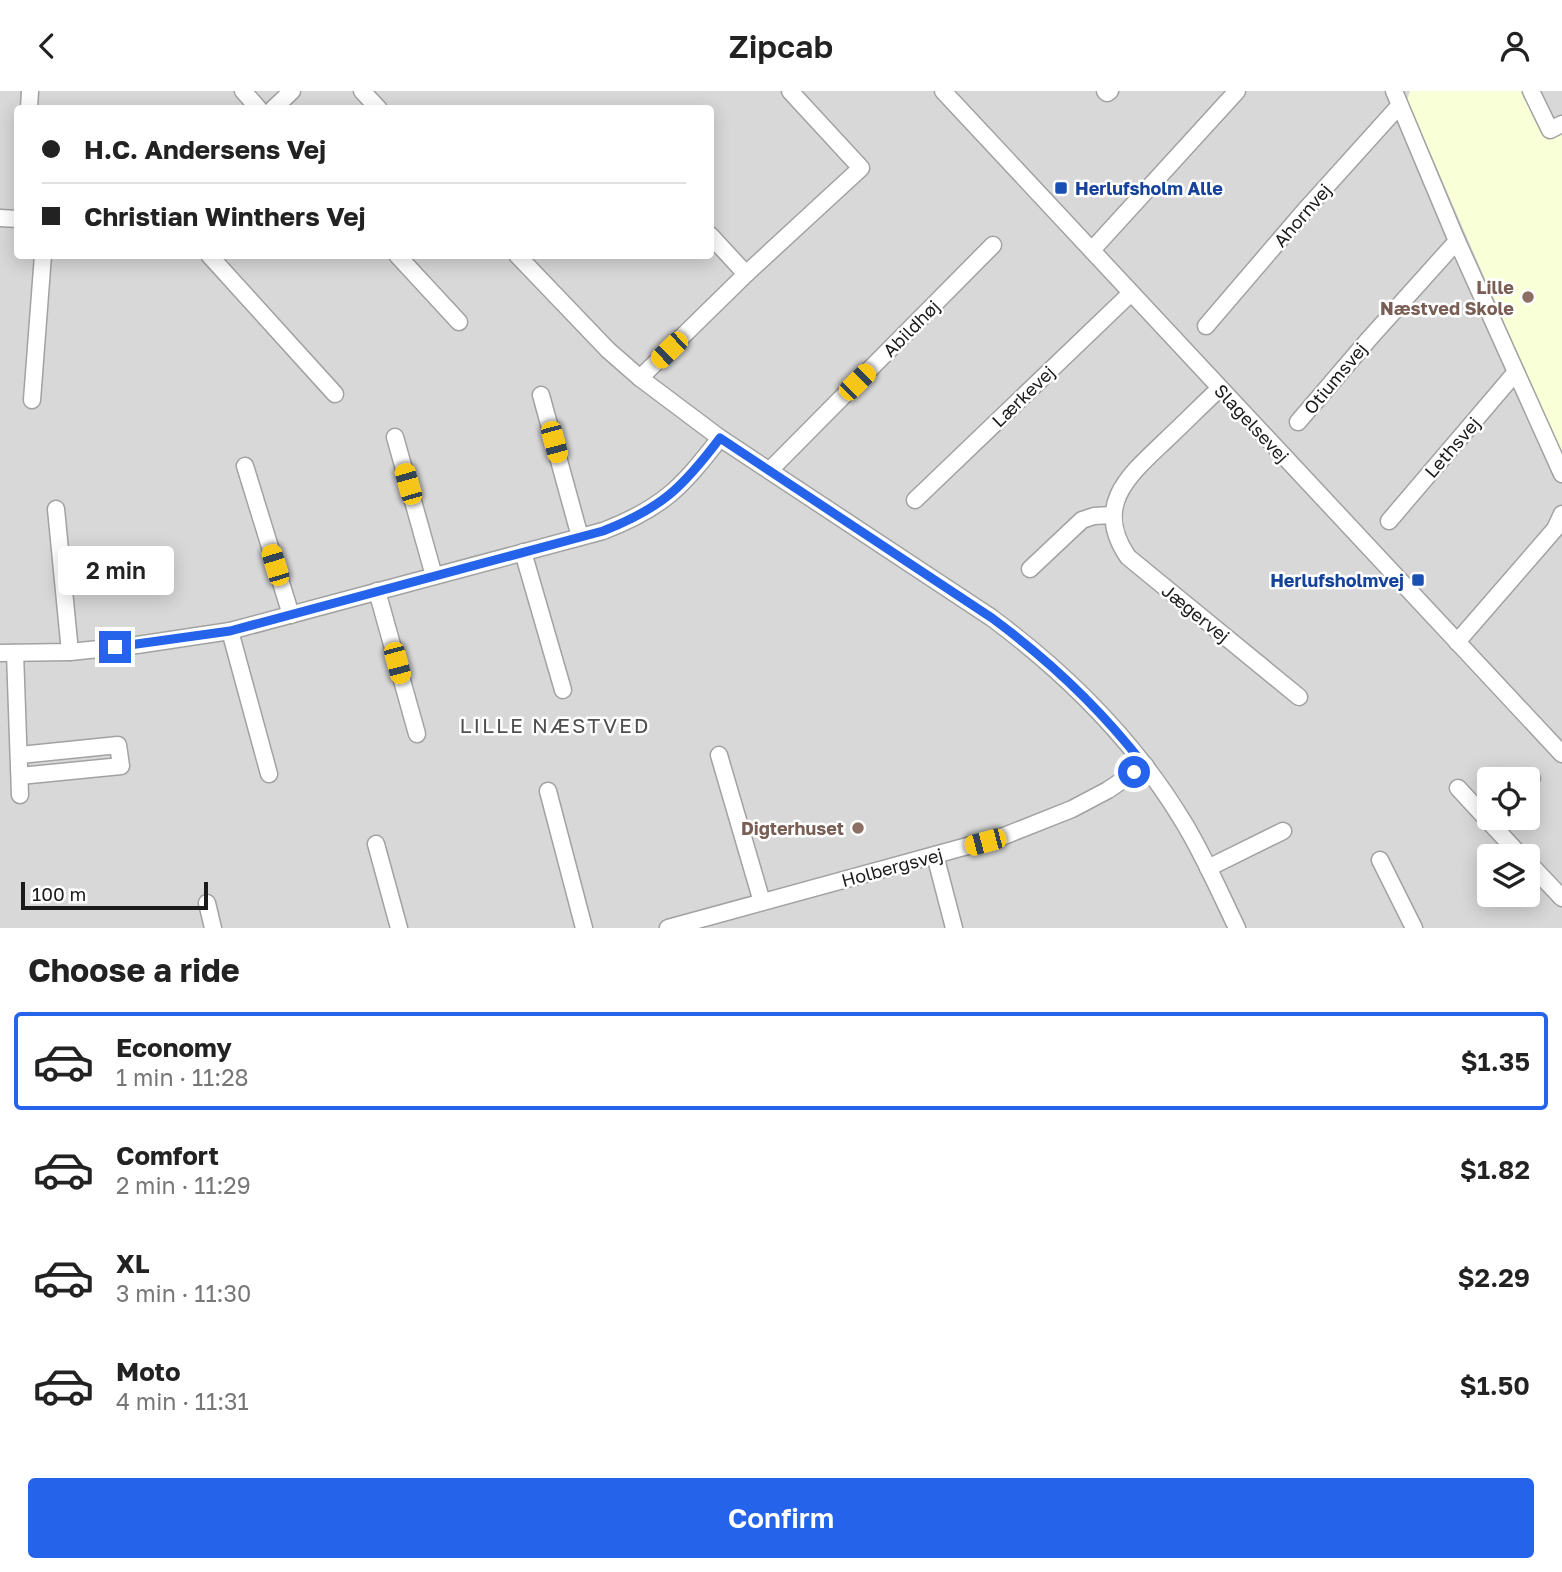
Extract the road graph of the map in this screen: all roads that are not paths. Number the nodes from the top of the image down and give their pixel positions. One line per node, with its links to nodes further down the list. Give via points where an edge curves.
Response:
1 (243, 91): 9 (street)
2 (292, 91): 10 (street)
3 (362, 91): 11 (street)
4 (790, 91): 21 (street, via 861,168)
5 (943, 91): 16 (street, Slagelsevej)
6 (1531, 91): 12 (street, via 1550,130)
7 (1227, 94): 16 (street)
8 (1397, 95): 14 (street); 24 (street, Ahornvej)
9 (256, 105)
10 (277, 105)
11 (375, 105)
12 (1562, 124)
13 (714, 239): 21 (street)
14 (1457, 240): 25 (street); 31 (street, Otiumsvej)
15 (993, 245): 35 (street, Abildhøj)
16 (1092, 250): 22 (street, Slagelsevej)
17 (43, 259): 30 (street)
18 (213, 259): 28 (street)
19 (401, 259): 23 (street)
20 (521, 259): 26 (street)
21 (746, 274): 26 (street)
22 (1131, 293): 27 (street, Slagelsevej); 37 (street, Lærkevej)
23 (459, 322)
24 (1206, 327)
25 (1516, 372): 36 (street); 41 (street, Lethsvej)
26 (640, 378): 33 (street)
27 (1220, 389): 40 (street, via 1130,474 1115,499); 49 (street, Slagelsevej)
28 (335, 394)
29 (541, 395): 42 (street)
30 (32, 400)
31 (1298, 422)
32 (395, 437): 45 (street)
33 (720, 438): 35 (street); 42 (street, via 687,480 654,507)
34 (245, 466): 47 (street)
35 (770, 470): 58 (street, via 1033,648 1106,717)
36 (1562, 474)
37 (915, 500)
38 (56, 509): 50 (street)
39 (1562, 514): 49 (street, via 1555,529)
40 (1113, 515): 44 (street, via 1082,520); 53 (street, Jægervej, via 1113,529 1128,557)
41 (1389, 521)
42 (580, 537): 43 (street)
43 (523, 552): 45 (street); 52 (street)
44 (1030, 569)
45 (434, 576): 46 (street)
46 (377, 591): 47 (street); 54 (street)
47 (291, 615): 48 (street)
48 (230, 631): 50 (street); 59 (street)
49 (1457, 642): 55 (street, Slagelsevej)
50 (69, 652): 51 (street)
51 (7, 653): 56 (street)
52 (563, 690)
53 (1299, 697)
54 (416, 734)
55 (1561, 751)
56 (20, 755): 60 (street); 60 (street, via 118,745 121,766)
57 (719, 755): 74 (street)
58 (1144, 765): 69 (street, Holbergsvej, via 1072,809 1004,837); 71 (street)
59 (269, 774)
60 (20, 776): 63 (street)
61 (1458, 788): 64 (street)
62 (548, 791): 79 (street)
63 (20, 795)
64 (1477, 807)
65 (1499, 830): 68 (street)
66 (1283, 831): 71 (street)
67 (376, 844): 78 (street)
68 (1511, 844)
69 (935, 855): 74 (street, Holbergsvej); 82 (street)
70 (1380, 860): 84 (street)
71 (1208, 868): 83 (street)
72 (1540, 875): 73 (street)
73 (1562, 898)
74 (762, 902): 76 (street, Holbergsvej)
75 (207, 903): 77 (street)
76 (730, 911): 80 (street, Holbergsvej); 81 (street)
77 (213, 928)
78 (399, 928)
79 (584, 928)
80 (668, 928)
81 (734, 928)
82 (954, 928)
83 (1237, 928)
84 (1414, 928)

